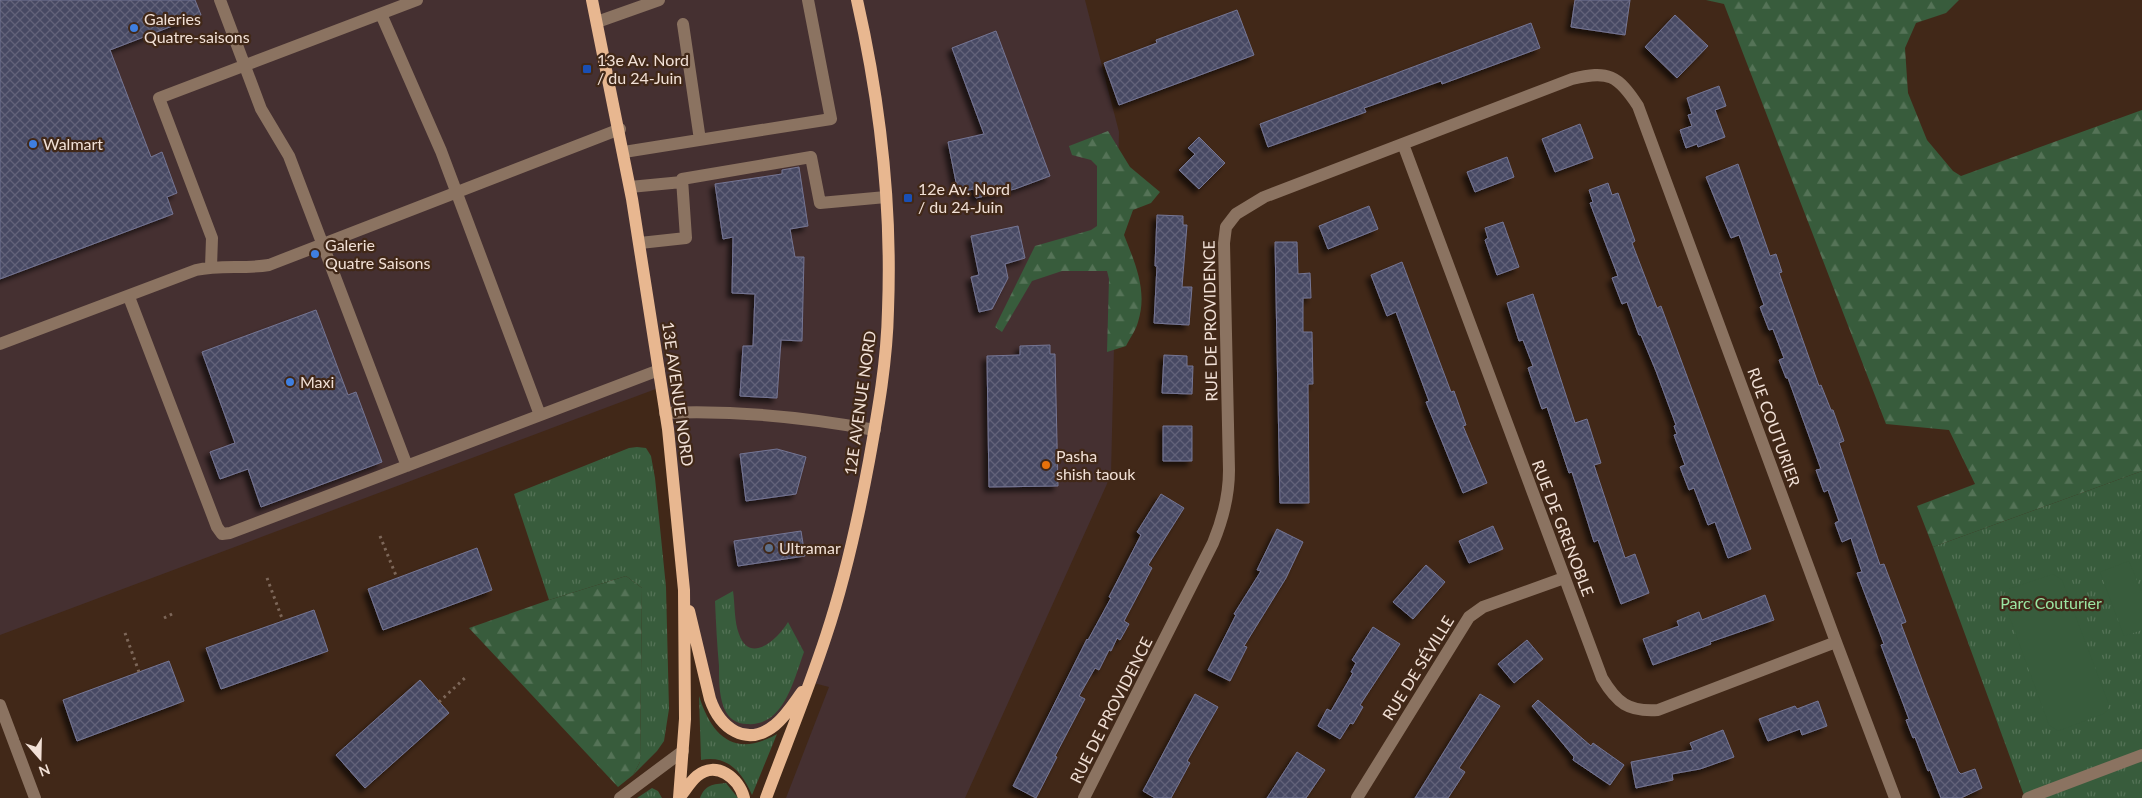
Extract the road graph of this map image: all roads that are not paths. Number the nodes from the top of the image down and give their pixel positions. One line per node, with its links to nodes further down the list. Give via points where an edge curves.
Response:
1 (220, 0): 10 (street)
2 (417, 0): 7 (street)
3 (592, 0): 8 (main road, 13E AVENUE NORD)
4 (659, 0): 8 (street)
5 (808, 0): 13 (street, via 831,119)
6 (857, 0): 19 (main road, 12E AVENUE NORD, via 879,121)
7 (381, 14): 10 (street); 18 (street)
8 (597, 22): 12 (main road, 13E AVENUE NORD)
9 (683, 24): 13 (street)
10 (245, 66): 20 (street, via 261,108 290,156); 22 (street, via 159,98 212,238)
11 (1610, 76): 14 (street, RUE DE PROVIDENCE, via 1592,74 1572,79); 32 (street, RUE COUTURIER, via 1626,87 1638,106)
12 (620, 129): 15 (main road, 13E AVENUE NORD); 18 (street)
13 (700, 140): 15 (street)
14 (1403, 144): 30 (street, RUE DE GRENOBLE); 42 (street, RUE DE PROVIDENCE, via 1264,198 1236,214 1226,227 1230,470 1226,506 1213,543)
15 (624, 152): 17 (main road, 13E AVENUE NORD)
16 (682, 182): 17 (street); 19 (street, via 682,179 811,157 820,203); 21 (street, via 686,238)
17 (630, 187): 21 (main road, 13E AVENUE NORD)
18 (456, 191): 20 (street); 27 (street)
19 (886, 197): 28 (main road, 12E AVENUE NORD, via 888,309)
20 (323, 242): 22 (street, via 269,265); 29 (street)
21 (640, 243): 25 (main road, 13E AVENUE NORD)
22 (211, 267): 23 (street)
23 (129, 297): 24 (street); 29 (street, via 213,518 222,534 230,534)
24 (0, 344)
25 (658, 370): 26 (main road, 13E AVENUE NORD); 27 (street)
26 (665, 413): 28 (street, via 744,413 829,421); 31 (main road, 13E AVENUE NORD)
27 (540, 415): 29 (street)
28 (875, 430): 33 (main road, 12E AVENUE NORD, via 857,525)
29 (407, 466)
30 (1564, 578): 32 (street, RUE DE GRENOBLE, via 1602,678 1615,698 1640,711 1658,710); 43 (street, RUE DE SÉVILLE, via 1483,607 1469,617)
31 (684, 590): 33 (main road, via 714,712 728,728 751,734 774,726); 35 (main road, 13E AVENUE NORD)
32 (1836, 642): 44 (street, RUE COUTURIER)
33 (810, 682): 41 (main road, 12E AVENUE NORD)
34 (0, 705): 37 (street)
35 (683, 751): 38 (street); 39 (main road, 13E AVENUE NORD)
36 (2142, 755): 45 (street)
37 (35, 798)
38 (620, 798)
39 (679, 798): 40 (main road, via 697,776 718,769 732,776)
40 (744, 798)
41 (766, 798)
42 (1084, 798)
43 (1357, 798)
44 (1896, 798)
45 (2028, 798)

